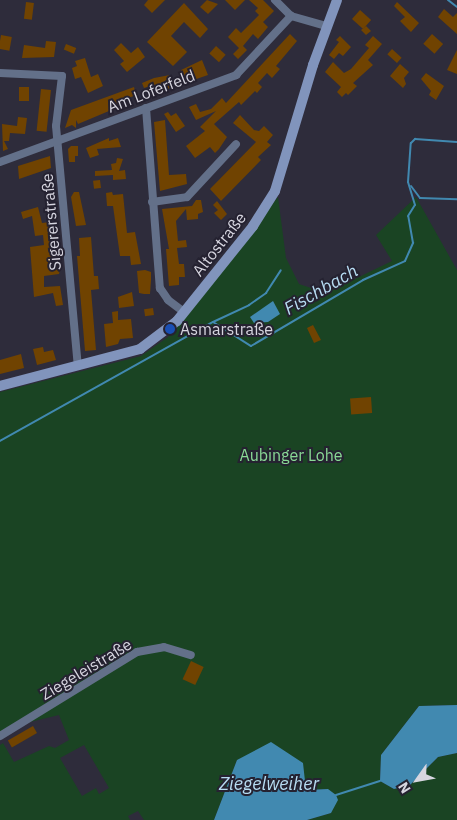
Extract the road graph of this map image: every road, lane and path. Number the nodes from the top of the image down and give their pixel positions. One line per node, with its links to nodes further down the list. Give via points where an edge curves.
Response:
1 (275, 0): 3 (street)
2 (336, 0): 4 (main road, Altostraße)
3 (291, 16): 4 (street); 6 (street, Am Loferfeld, via 238,73)
4 (327, 26): 11 (main road, Altostraße, via 275,191 253,226)
5 (0, 73): 7 (street, Sigererstraße, via 62,76)
6 (146, 108): 7 (street, Am Loferfeld); 10 (street)
7 (57, 141): 9 (street, Am Loferfeld); 12 (street, Sigererstraße)
8 (236, 144): 10 (street, via 187,197)
9 (0, 162)
10 (152, 202): 11 (street, via 160,288 168,300)
11 (184, 312): 12 (main road, Altostraße, via 165,333 140,349)
12 (78, 366): 13 (main road, Altostraße)
13 (0, 386)
14 (191, 655): 15 (street, Ziegeleistraße, via 164,647 137,652)
15 (0, 736)

